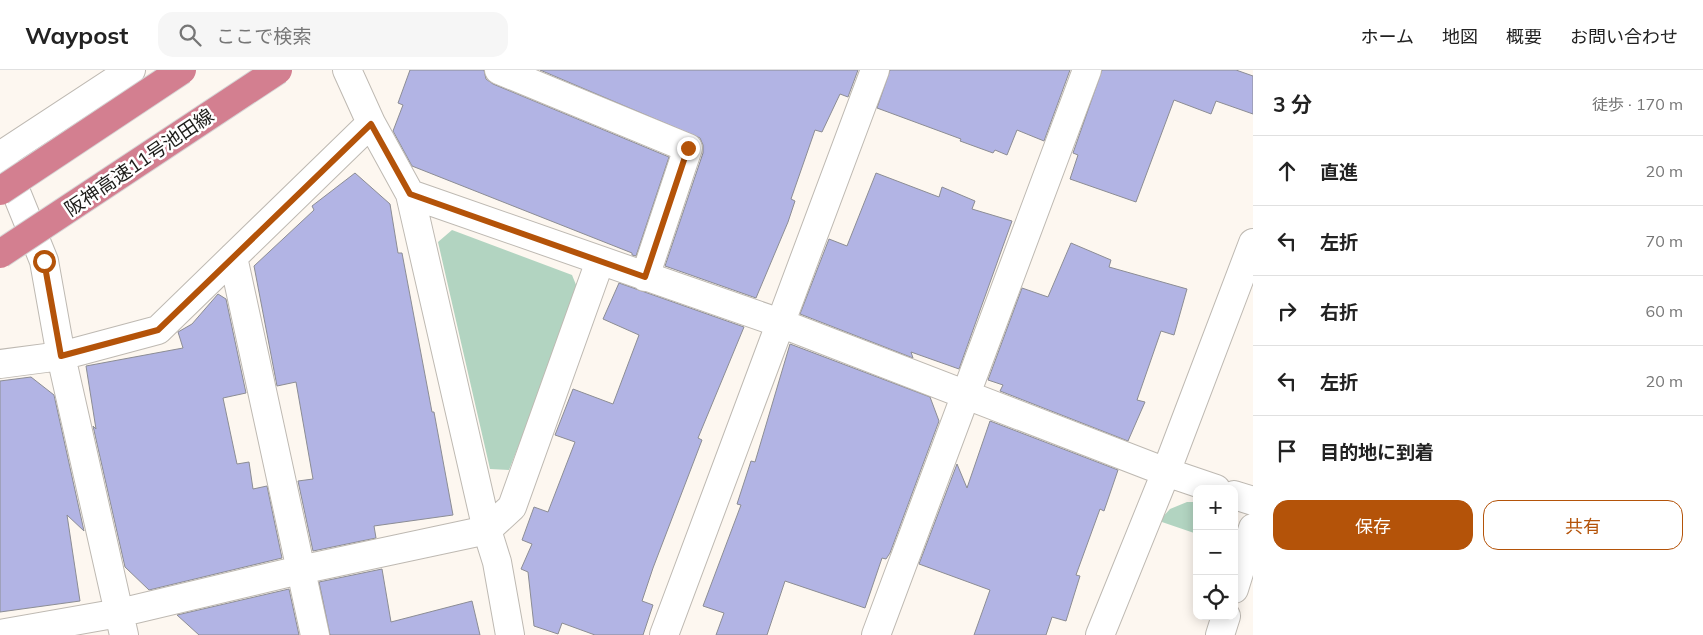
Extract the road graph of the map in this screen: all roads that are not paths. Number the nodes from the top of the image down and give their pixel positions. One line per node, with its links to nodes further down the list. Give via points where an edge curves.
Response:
1 (131, 70): 9 (street)
2 (182, 70): 10 (highway, bridge)
3 (278, 70): 13 (highway, 阪神高速11号池田線, bridge)
4 (499, 70): 16 (street, via 688,148)
5 (875, 70): 17 (street)
6 (1087, 70): 20 (street)
7 (351, 71): 8 (street)
8 (371, 124): 11 (street); 14 (street)
9 (1, 156): 18 (street, via 44,261)
10 (0, 191)
11 (410, 194): 15 (street); 26 (street)
12 (1253, 242): 21 (street)
13 (0, 254)
14 (233, 257): 18 (street, via 158,330); 27 (street)
15 (600, 261): 16 (street); 26 (street, via 512,507)
16 (645, 277): 17 (street)
17 (780, 323): 20 (street); 34 (street)
18 (61, 356): 19 (street); 30 (street)
19 (0, 364)
20 (966, 396): 21 (street); 35 (street)
21 (1166, 472): 22 (street); 36 (street)
22 (1204, 485)
23 (1238, 496): 24 (street)
24 (1253, 501)
25 (1253, 528): 28 (street)
26 (487, 530): 27 (street); 33 (street)
27 (300, 570): 30 (street); 32 (street)
28 (1238, 576)
29 (1225, 620): 37 (street)
30 (122, 624): 31 (street)
31 (0, 634)
32 (315, 635)
33 (510, 635)
34 (664, 635)
35 (876, 635)
36 (1100, 635)
37 (1220, 635)

